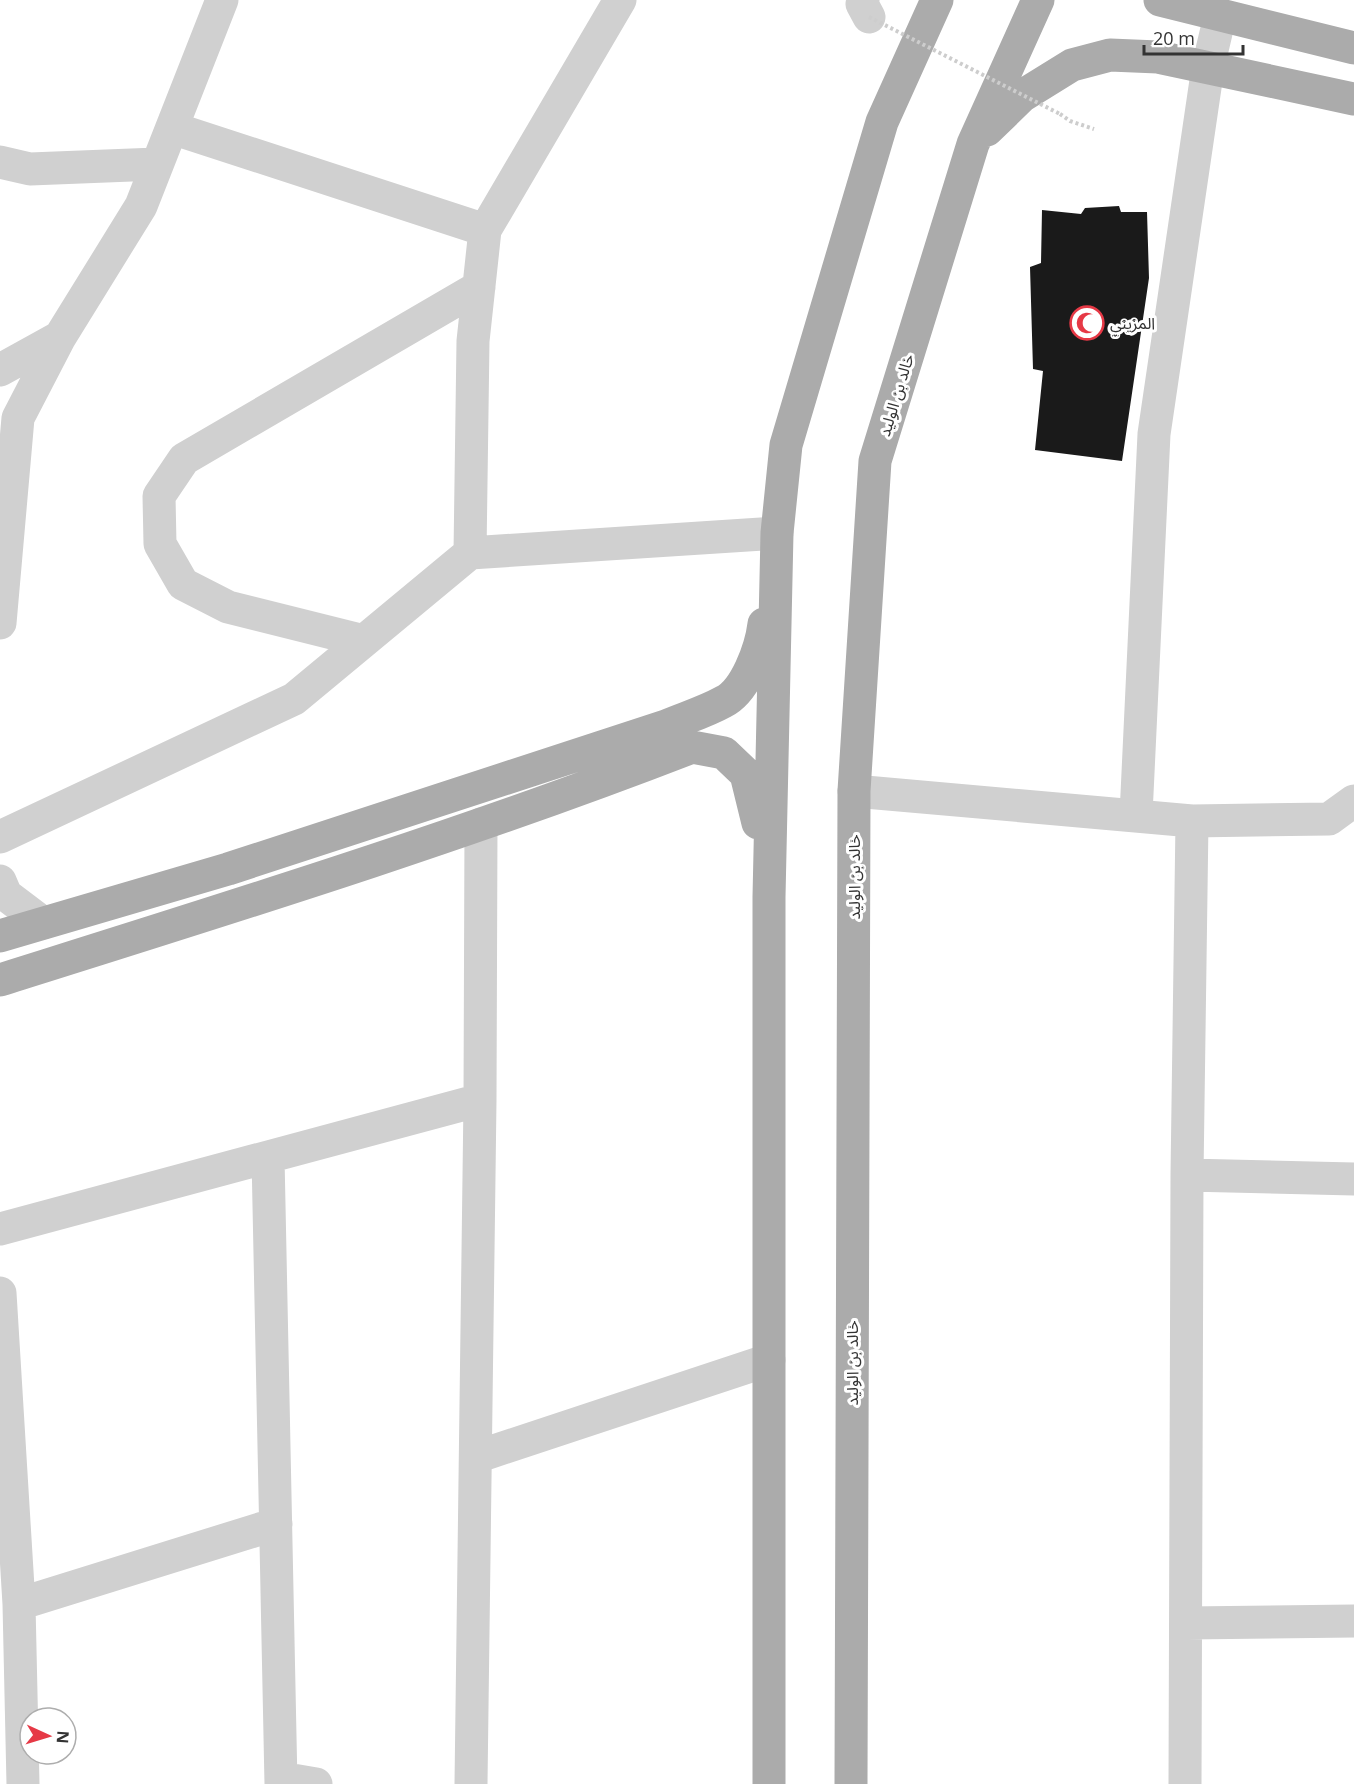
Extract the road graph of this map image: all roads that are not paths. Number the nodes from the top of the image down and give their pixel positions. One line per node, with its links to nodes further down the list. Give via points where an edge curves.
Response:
1 (222, 0): 10 (street)
2 (620, 0): 14 (street)
3 (937, 0): 18 (main road, via 882,122 786,445)
4 (1038, 0): 11 (main road, خالد بن الوليد)
5 (1160, 0): 6 (main road)
6 (1220, 16): 7 (main road); 8 (street)
7 (1354, 48)
8 (1208, 67): 9 (main road); 11 (main road, via 1158,57 1110,55 1072,65 1022,96); 24 (street, via 1154,434)
9 (1354, 99)
10 (172, 128): 13 (street); 14 (street)
11 (973, 144): 22 (main road, خالد بن الوليد, via 875,461)
12 (0, 162): 13 (street, via 30,170)
13 (157, 164): 16 (street, via 141,206)
14 (485, 230): 15 (street)
15 (479, 287): 19 (street, via 473,341); 21 (street, via 184,459 159,496 160,544 183,584 228,607)
16 (60, 337): 17 (street); 20 (street, via 18,418)
17 (0, 370)
18 (777, 533): 19 (street); 29 (main road); 30 (main road, via 762,639 745,680 726,702 655,730 239,866)
19 (470, 553): 21 (street)
20 (0, 623)
21 (364, 641): 27 (street, via 294,699)
22 (854, 791): 24 (street); 50 (main road, خالد بن الوليد)
23 (1346, 814): 25 (street)
24 (1136, 816): 25 (street)
25 (1192, 821): 35 (street)
26 (481, 824): 29 (main road, via 692,747 724,753 747,774); 32 (main road, via 238,906); 33 (street)
27 (0, 837)
28 (0, 881): 30 (street, via 6,895)
29 (769, 897): 39 (main road)
30 (43, 923): 31 (main road)
31 (0, 936)
32 (0, 980)
33 (480, 1100): 34 (street); 40 (street)
34 (268, 1157): 37 (street); 41 (street)
35 (1187, 1175): 36 (street); 44 (street)
36 (1354, 1179)
37 (0, 1229)
38 (0, 1293): 42 (street)
39 (769, 1359): 40 (street); 49 (main road)
40 (476, 1457): 48 (street)
41 (276, 1524): 42 (street); 45 (street)
42 (19, 1604): 46 (street)
43 (1354, 1621): 44 (street)
44 (1187, 1623): 51 (street)
45 (281, 1781): 47 (street)
46 (23, 1784)
47 (316, 1784)
48 (471, 1784)
49 (769, 1784)
50 (851, 1784)
51 (1185, 1784)

